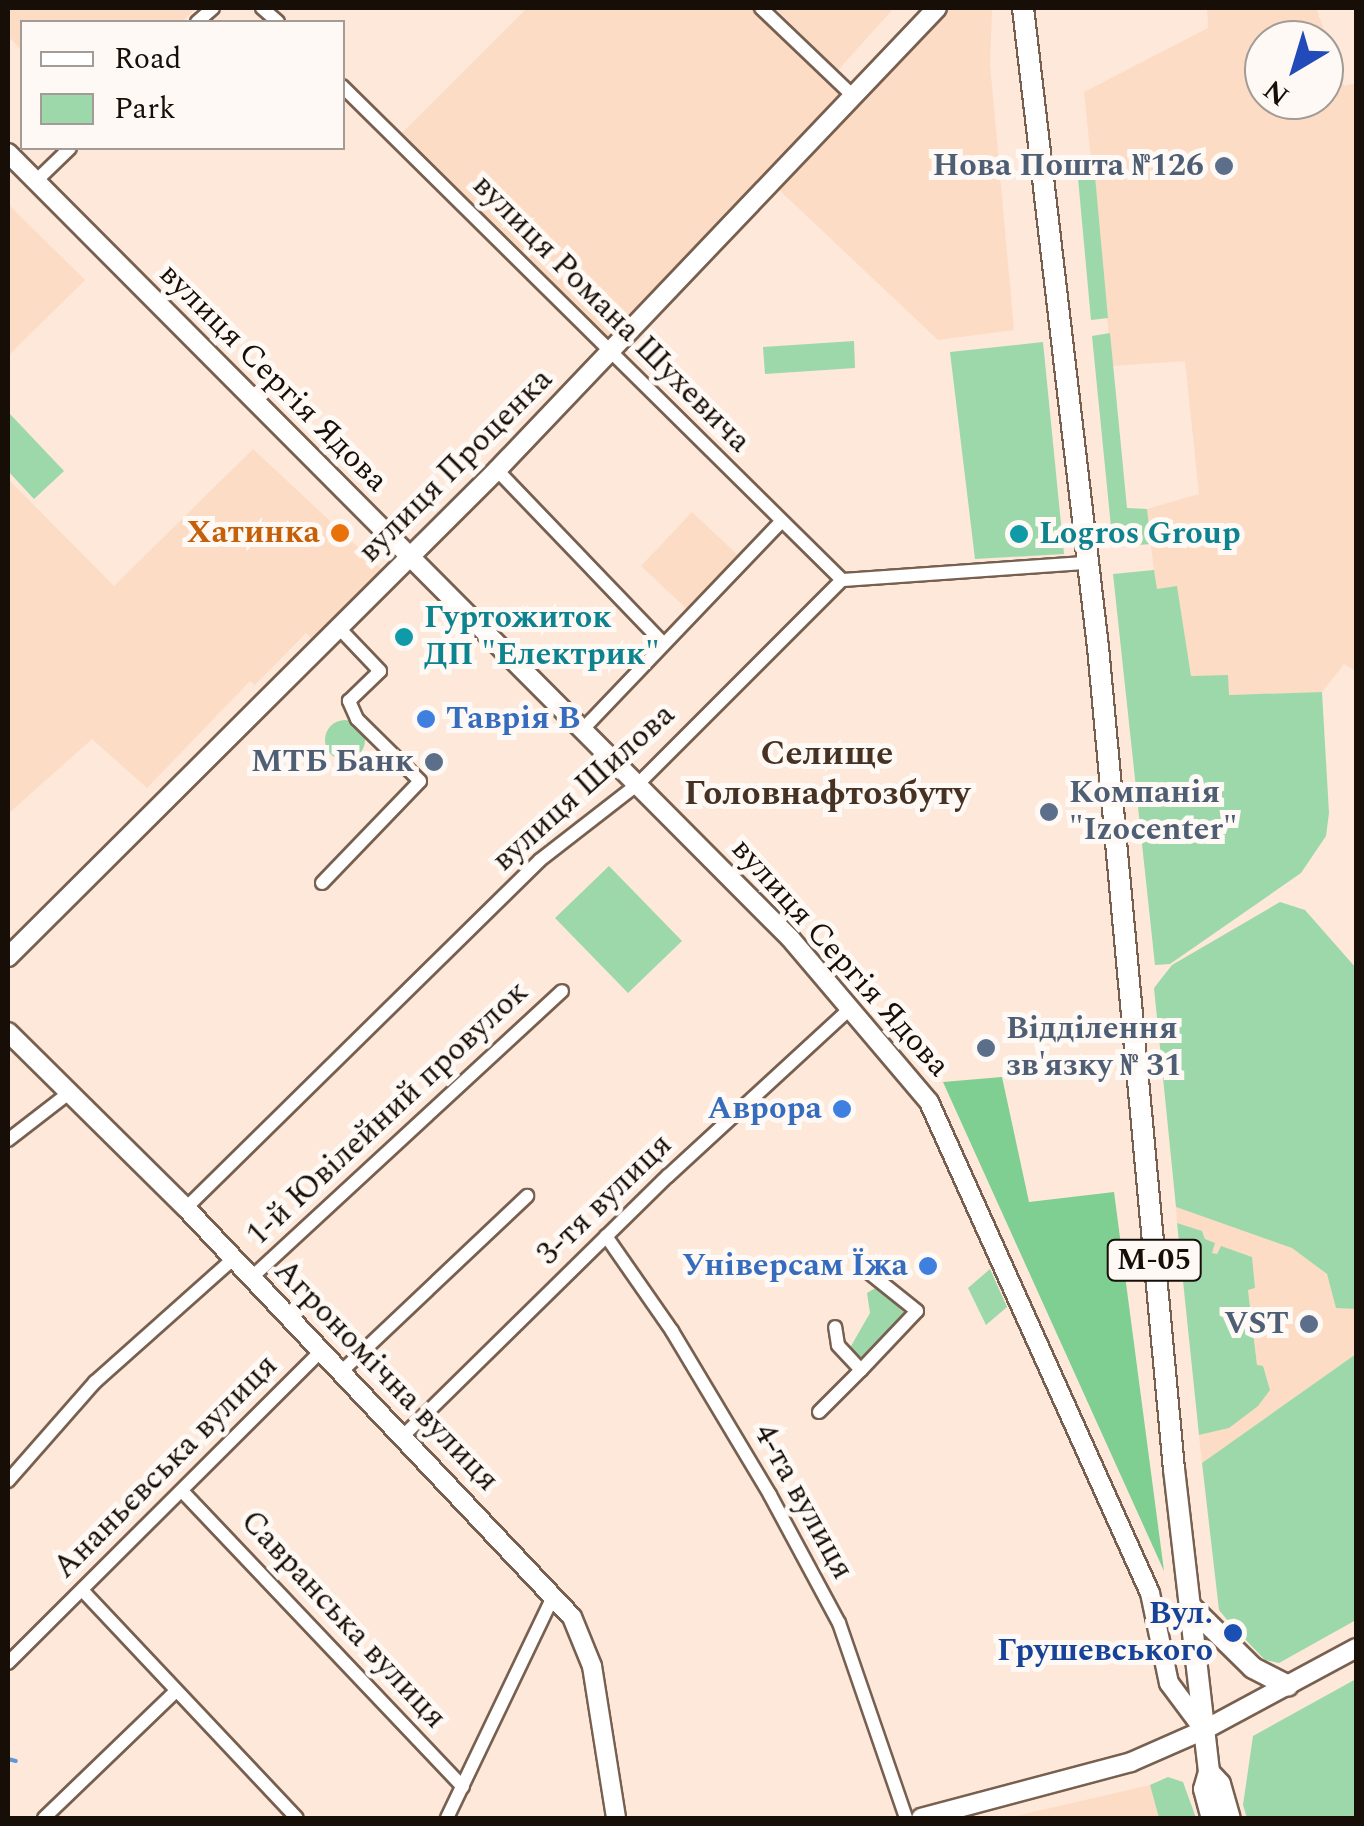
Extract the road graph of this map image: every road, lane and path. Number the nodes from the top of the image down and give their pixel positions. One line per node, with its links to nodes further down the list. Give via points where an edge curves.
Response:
1 (762, 8): 5 (street)
2 (937, 8): 5 (street, вулиця Проценка)
3 (1023, 8): 13 (main road, М-05)
4 (345, 89): 9 (street, вулиця Романа Шухевича)
5 (854, 97): 9 (street, вулиця Проценка)
6 (68, 150): 8 (street)
7 (8, 153): 8 (street, вулиця Сергія Ядова)
8 (36, 182): 12 (street, вулиця Сергія Ядова)
9 (612, 352): 10 (street, вулиця Проценка); 11 (street, вулиця Романа Шухевича)
10 (497, 470): 12 (street, вулиця Проценка); 16 (street)
11 (781, 522): 14 (street, вулиця Романа Шухевича); 16 (street)
12 (408, 557): 15 (street, вулиця Проценка); 17 (street, вулиця Сергія Ядова)
13 (1088, 562): 14 (street); 42 (main road, М-05)
14 (842, 580): 18 (street, вулиця Шилова)
15 (338, 627): 19 (street, via 380,671 349,701 357,719 420,781); 20 (street, вулиця Проценка)
16 (664, 644): 17 (street)
17 (583, 729): 18 (street, вулиця Сергія Ядова)
18 (638, 784): 22 (street, вулиця Сергія Ядова); 27 (street, вулиця Шилова, via 540,860)
19 (322, 883)
20 (8, 956)
21 (562, 991): 31 (street, 1-й Ювілейний провулок)
22 (851, 1008): 28 (street, 3-тя вулиця); 47 (street, вулиця Сергія Ядова, via 946,1132 1150,1592 1169,1683)
23 (8, 1032): 24 (street, Агрономічна вулиця)
24 (69, 1093): 25 (street); 27 (street, Агрономічна вулиця)
25 (8, 1140)
26 (528, 1196): 35 (street)
27 (186, 1208): 29 (street, Агрономічна вулиця)
28 (606, 1236): 37 (street, 3-тя вулиця); 54 (street, 4-та вулиця, via 682,1348 839,1624)
29 (232, 1260): 31 (street, Агрономічна вулиця); 38 (street, via 95,1382)
30 (867, 1272): 34 (street, via 917,1311)
31 (251, 1278): 33 (street, Агрономічна вулиця)
32 (835, 1327): 34 (street, via 838,1345)
33 (320, 1352): 35 (street, Агрономічна вулиця); 39 (street, Ананьєвська вулиця)
34 (861, 1370): 36 (street)
35 (342, 1371): 37 (street, Агрономічна вулиця)
36 (820, 1412)
37 (402, 1437): 41 (street, Агрономічна вулиця)
38 (8, 1481)
39 (182, 1491): 40 (street, Ананьєвська вулиця); 49 (street, Савранська вулиця)
40 (82, 1590): 44 (street, Ананьєвська вулиця); 46 (street)
41 (554, 1594): 49 (street, Савранська вулиця); 53 (street, Агрономічна вулиця, via 584,1640 592,1666)
42 (1190, 1606): 45 (main road, via 1252,1668); 47 (main road, М-05)
43 (1356, 1648): 45 (street)
44 (8, 1663)
45 (1288, 1686): 47 (street)
46 (176, 1691): 50 (street); 51 (street)
47 (1204, 1730): 48 (main road, М-05); 55 (street, via 1131,1762)
48 (1209, 1772): 56 (main road, М-05, via 1204,1789); 57 (main road, М-05, via 1220,1784)
49 (463, 1788): 52 (street, Савранська вулиця)
50 (288, 1815)
51 (44, 1818)
52 (448, 1818)
53 (616, 1818)
54 (906, 1818)
55 (921, 1818)
56 (1212, 1818)
57 (1230, 1818)

